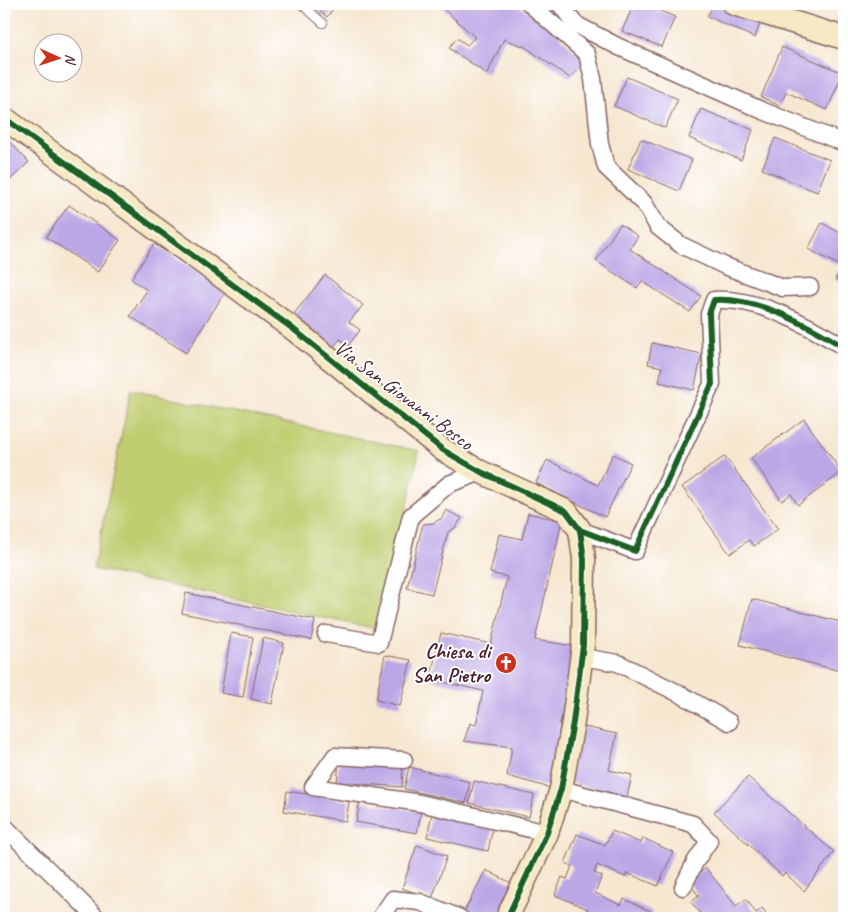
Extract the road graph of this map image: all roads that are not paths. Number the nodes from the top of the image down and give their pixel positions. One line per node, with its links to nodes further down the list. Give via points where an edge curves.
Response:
1 (301, 4): 5 (lane)
2 (530, 4): 9 (street, via 587,54 606,167 644,203 658,227 681,245 725,266 783,288)
3 (560, 4): 8 (street, via 575,24 617,46)
4 (734, 4): 6 (street)
5 (323, 23)
6 (844, 38)
7 (4, 118): 11 (street, Via San Giovanni Bosco, via 292,328 444,450)
8 (844, 143)
9 (810, 287)
10 (844, 347): 12 (street, via 790,316 728,299 714,300 709,314 712,384 635,551)
11 (481, 472): 12 (street, Via San Giovanni Bosco, via 566,511); 13 (street, via 449,484 411,516 379,643)
12 (580, 530): 14 (street, via 584,559)
13 (326, 634)
14 (582, 657): 15 (street, via 618,663); 17 (street)
15 (729, 722)
16 (404, 760): 19 (street, via 335,756 313,788 420,803)
17 (561, 789): 19 (street); 20 (street, via 693,824 710,841)
18 (4, 826): 21 (street)
19 (547, 833): 24 (street)
20 (683, 887)
21 (97, 918)
22 (380, 918): 23 (street, via 392,899 420,902)
23 (460, 918)
24 (507, 918)

